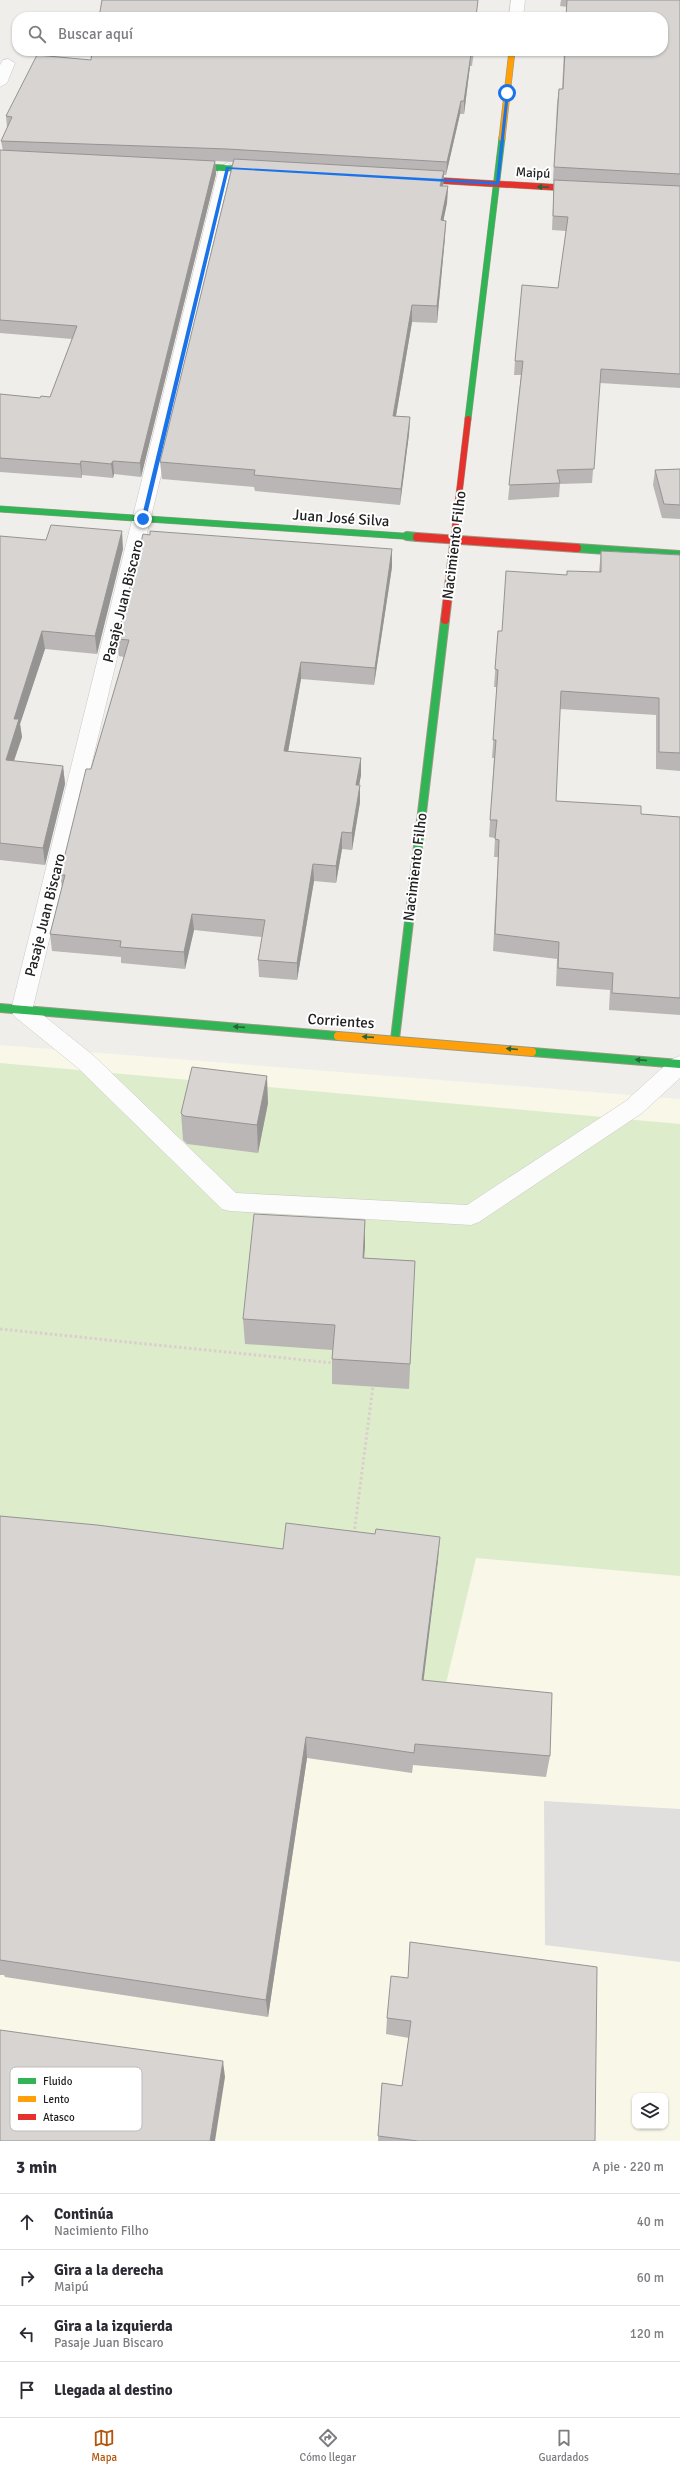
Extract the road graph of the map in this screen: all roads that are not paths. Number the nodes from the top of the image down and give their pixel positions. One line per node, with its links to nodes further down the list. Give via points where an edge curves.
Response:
1 (518, 0): 2 (street)
2 (517, 12)
3 (511, 56): 10 (street, Nacimiento Filho)
4 (8, 63): 5 (street)
5 (0, 83)
6 (172, 166): 7 (street)
7 (227, 168): 8 (street); 13 (street, Pasaje Juan Biscaro)
8 (275, 171)
9 (402, 178): 10 (street, Maipú)
10 (498, 184): 11 (street, Maipú, one-way to 10); 14 (street, Nacimiento Filho)
11 (593, 190)
12 (0, 509): 13 (street, Juan José Silva)
13 (143, 519): 14 (street, Juan José Silva); 17 (street, Pasaje Juan Biscaro)
14 (454, 539): 15 (street, Juan José Silva); 18 (street, Nacimiento Filho)
15 (680, 555)
16 (0, 1008): 17 (street, Corrientes)
17 (22, 1010): 18 (street, Corrientes, one-way to 17); 19 (street, via 86,1062 230,1202 471,1215 634,1107)
18 (395, 1039): 19 (street, Corrientes, one-way to 18)
19 (680, 1065)

